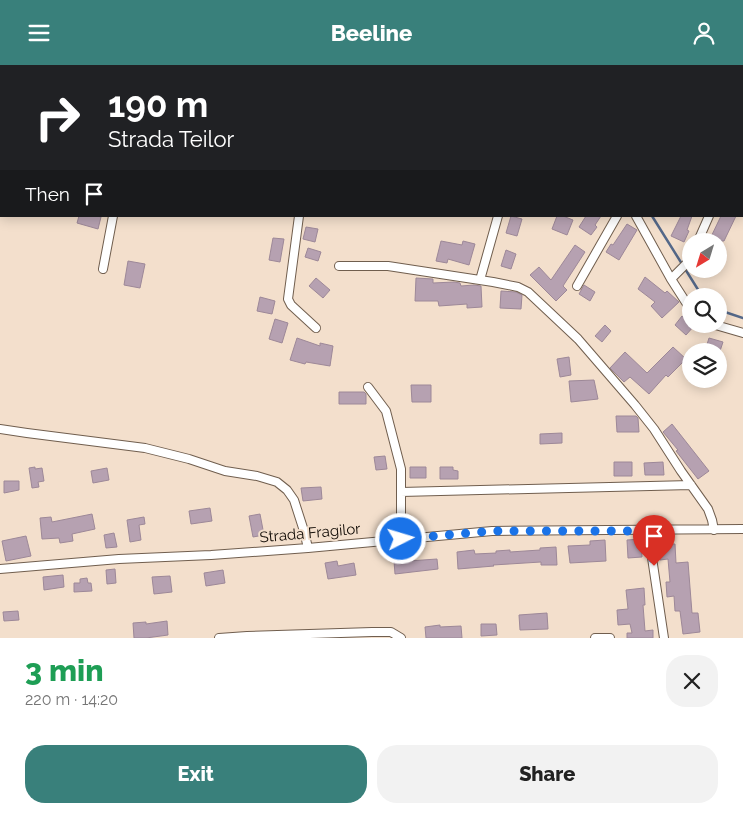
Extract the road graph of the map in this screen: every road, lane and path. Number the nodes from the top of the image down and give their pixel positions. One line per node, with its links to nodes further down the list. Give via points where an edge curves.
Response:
1 (113, 217): 10 (street)
2 (299, 217): 15 (street, via 288,299)
3 (498, 217): 12 (street)
4 (616, 217): 13 (street)
5 (637, 217): 11 (street)
6 (709, 217): 7 (street)
7 (702, 233)
8 (339, 266): 12 (street, via 388,266)
9 (682, 268): 11 (street)
10 (103, 269)
11 (671, 279): 14 (street)
12 (480, 280): 20 (street, via 524,289 570,330 654,429)
13 (577, 286)
14 (682, 297)
15 (316, 328)
16 (727, 328): 17 (street)
17 (743, 333)
18 (368, 387): 21 (street, via 386,411 401,469)
19 (0, 429): 26 (street, via 145,449 277,482 294,500)
20 (690, 485): 21 (street); 23 (street, via 708,509)
21 (401, 492): 25 (street)
22 (743, 529): 23 (street, Strada Fragilor)
23 (714, 530): 24 (street, Strada Fragilor)
24 (648, 531): 25 (street, Strada Fragilor, via 492,531); 32 (street)
25 (401, 539): 26 (street, Strada Fragilor)
26 (308, 548): 27 (street, Strada Fragilor)
27 (0, 569)
28 (219, 638): 29 (street, via 391,632)
29 (401, 638)
30 (595, 638): 31 (street)
31 (610, 638)
32 (664, 638)

